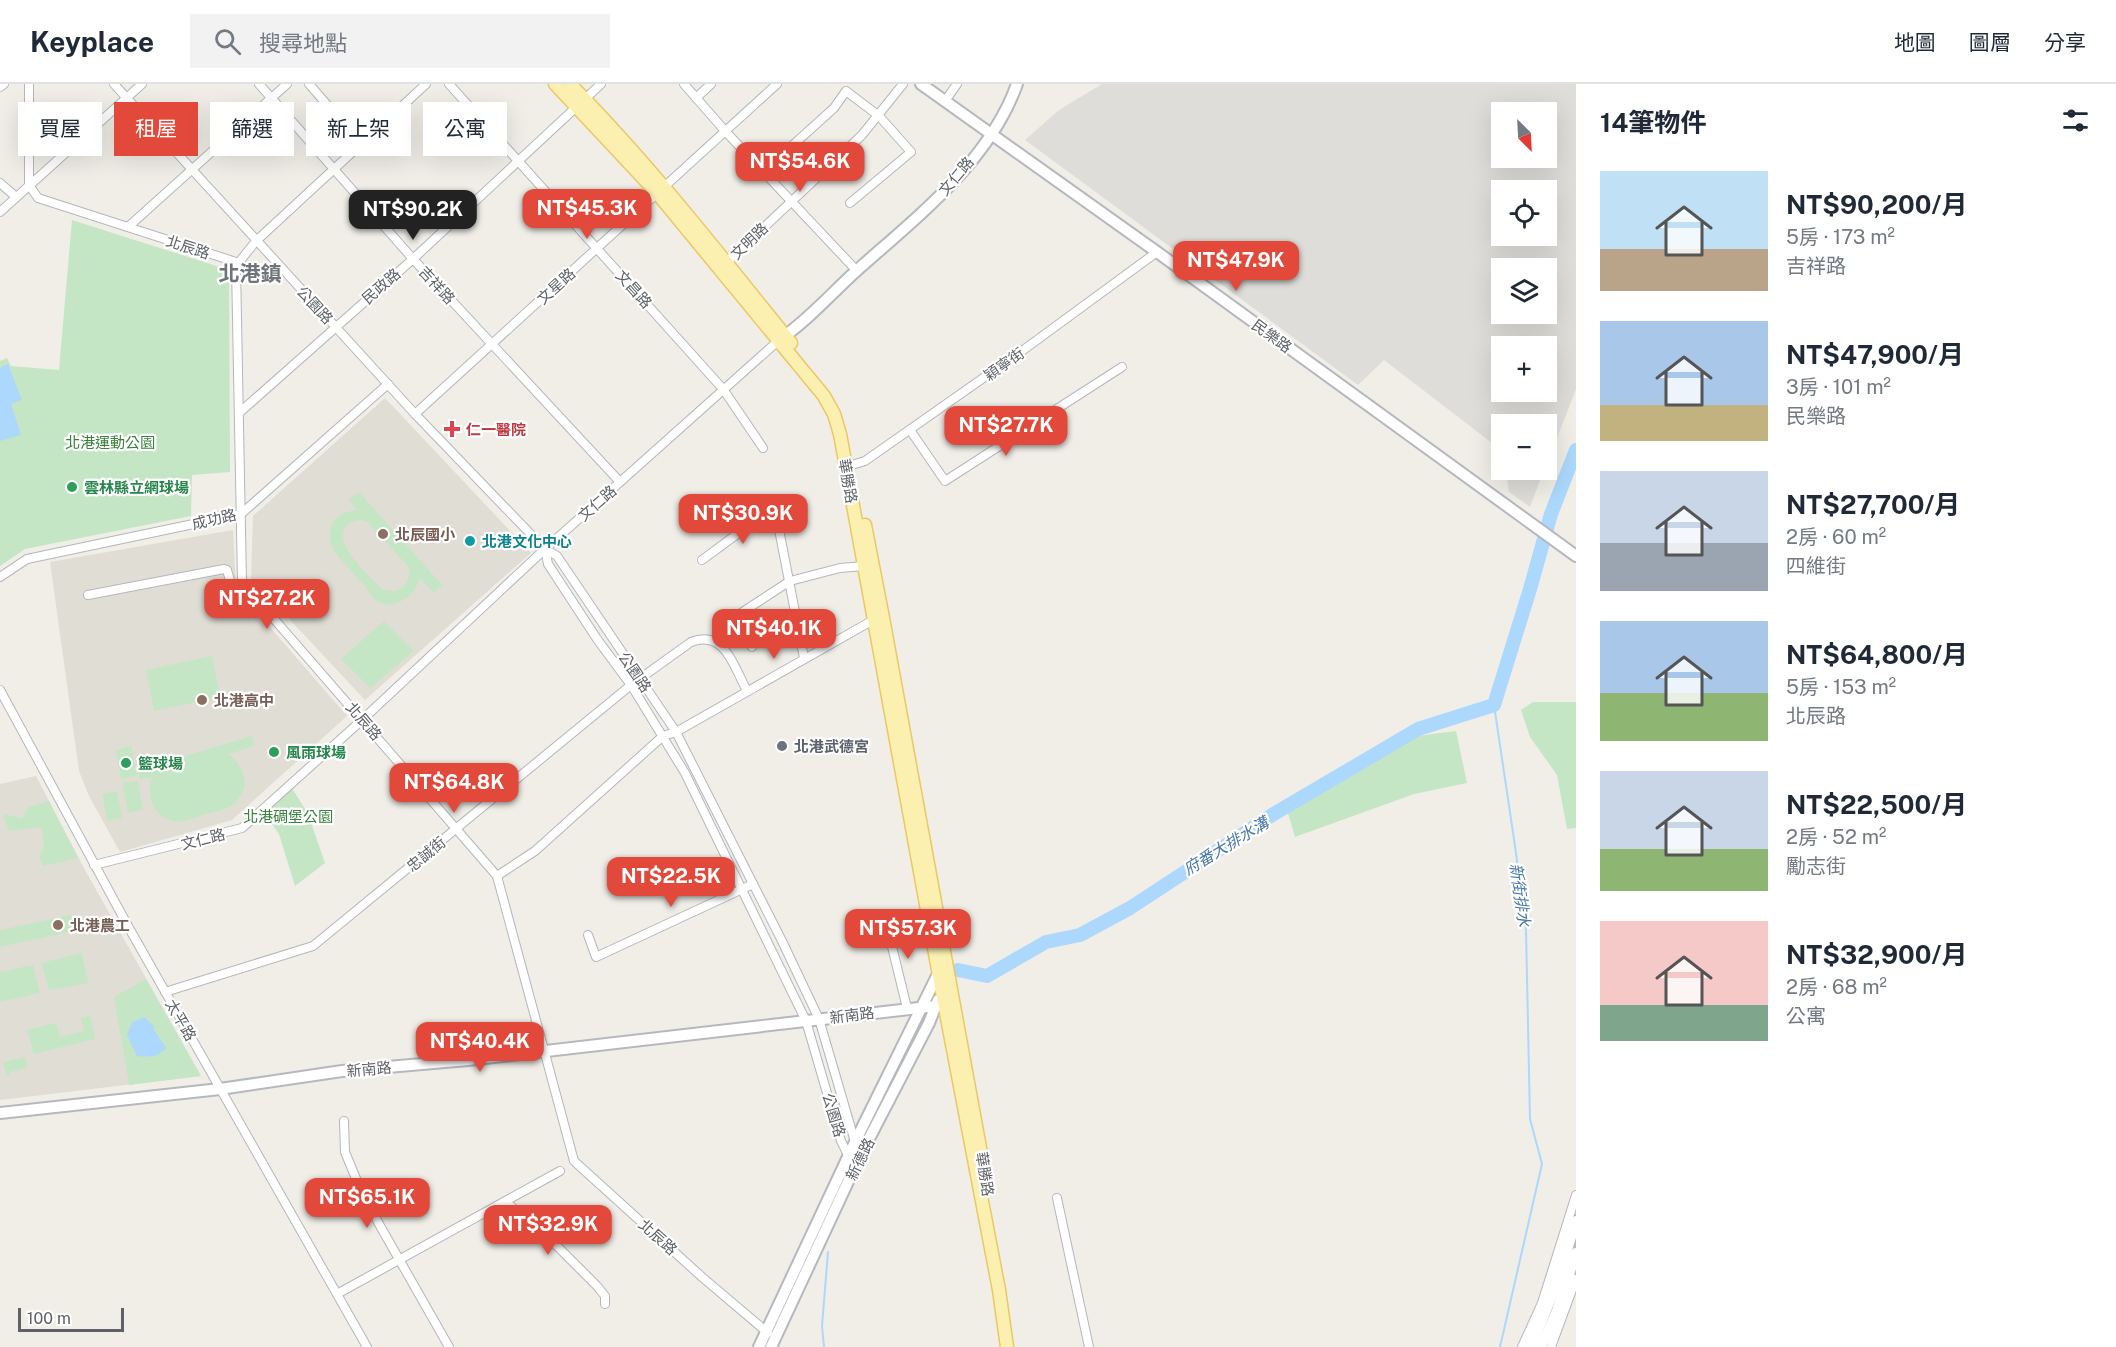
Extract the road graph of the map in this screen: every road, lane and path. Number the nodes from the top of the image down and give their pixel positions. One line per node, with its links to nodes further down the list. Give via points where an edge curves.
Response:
1 (4, 84): 20 (street)
2 (29, 84): 37 (street)
3 (114, 84): 21 (street, 公園路)
4 (142, 84): 21 (street)
5 (259, 84): 22 (street, 吉祥路)
6 (286, 84): 22 (street)
7 (309, 84): 25 (street)
8 (426, 84): 26 (street)
9 (449, 84): 32 (street, 文昌路)
10 (555, 84): 27 (main road, 華勝路)
11 (570, 84): 27 (main road, 華勝路)
12 (601, 84): 27 (street, 民政路)
13 (684, 84): 23 (street)
14 (711, 84): 23 (street)
15 (777, 84): 29 (street, 文星路)
16 (903, 84): 28 (street, 文明路)
17 (921, 84): 24 (main road, 民樂路)
18 (957, 84): 24 (street)
19 (1017, 84): 30 (main road, 文仁路, via 1010,104)
20 (0, 87)
21 (127, 97): 33 (street, 公園路); 37 (street)
22 (272, 98): 33 (street); 34 (street, 吉祥路)
23 (696, 98): 29 (street)
24 (945, 101): 30 (main road, 民樂路)
25 (325, 102)
26 (406, 102)
27 (581, 103): 32 (street, 民政路); 38 (main road, 華勝路)
28 (879, 116): 35 (street, via 846,91 834,108); 40 (street, 文明路, via 839,159); 41 (street, via 910,152)
29 (726, 132): 35 (street); 38 (street, 文星路)
30 (991, 134): 46 (main road, 民樂路); 50 (main road, 文仁路, via 946,192)
31 (348, 156): 34 (street)
32 (518, 160): 45 (street, 文昌路); 47 (street, 民政路)
33 (191, 170): 43 (street); 44 (street, 公園路)
34 (333, 170): 44 (street); 47 (street, 吉祥路)
35 (763, 172): 40 (street)
36 (0, 183): 39 (street)
37 (29, 185): 39 (street); 43 (street, 北辰路, via 38,198)
38 (660, 190): 45 (street, 文星路); 49 (main road, 華勝路)
39 (16, 197): 42 (street)
40 (790, 201): 49 (street, 文明路); 50 (street)
41 (850, 203)
42 (0, 212)
43 (128, 227): 48 (street, 北辰路)
44 (256, 241): 48 (street); 51 (street, 公園路)
45 (597, 248): 53 (street, 文星路); 56 (street, 文昌路)
46 (1157, 252): 59 (street, 穎寧街); 65 (main road, 民樂路)
47 (413, 259): 51 (street, 民政路); 53 (street, 吉祥路)
48 (239, 263): 57 (street)
49 (723, 266): 52 (main road, 華勝路)
50 (857, 271): 52 (main road, 文仁路)
51 (335, 327): 55 (street, 公園路); 57 (street, 民政路)
52 (782, 339): 56 (street, 文仁路); 61 (main road, 華勝路, via 834,414)
53 (492, 344): 58 (street, 文星路); 62 (street, 吉祥路)
54 (1122, 367): 59 (street, via 945,481)
55 (388, 384): 58 (street, 公園路); 63 (street, 成功路)
56 (723, 389): 60 (street, 文昌路); 62 (street, 文仁路)
57 (239, 413): 63 (street)
58 (414, 414): 64 (street, 公園路)
59 (910, 430): 61 (street, 穎寧街, via 865,462)
60 (763, 448)
61 (849, 466): 67 (main road, 華勝路); 72 (main road, 華勝路)
62 (620, 482): 64 (street, 文仁路)
63 (241, 514): 68 (street, 成功路, via 27,559); 70 (street)
64 (545, 549): 75 (street, 公園路, via 558,556); 76 (street, 公園路, via 548,564); 79 (street, 文仁路)
65 (1576, 556)
66 (702, 560): 69 (street, via 775,509)
67 (864, 566): 69 (street); 72 (main road, 華勝路)
68 (0, 577)
69 (790, 581): 73 (street, via 735,617); 74 (street)
70 (242, 582): 71 (street, 北辰路, via 233,586 224,569); 79 (street, 北辰路)
71 (88, 595)
72 (879, 618): 74 (street); 89 (main road, 華勝路)
73 (752, 647)
74 (804, 658): 78 (street)
75 (639, 679): 76 (street, 忠誠街); 78 (street, 忠誠街, via 701,638 722,646); 80 (street, 公園路)
76 (631, 685): 81 (street, 公園路); 82 (street, 忠誠街)
77 (0, 690): 83 (street, 太平路)
78 (747, 691): 80 (street)
79 (362, 720): 82 (street, 北辰路); 83 (street, 文仁路, via 242,828)
80 (675, 732): 81 (street); 85 (street, 公園路)
81 (663, 736): 84 (street, via 535,851); 86 (street, 公園路)
82 (457, 828): 84 (street, 北辰路); 90 (street, 忠誠街, via 313,946)
83 (94, 865): 90 (street, 太平路)
84 (497, 876): 96 (street, 北辰路)
85 (753, 884): 86 (street); 94 (street, 公園路)
86 (742, 889): 88 (street, via 596,957); 95 (street, 公園路)
87 (885, 918): 93 (street)
88 (588, 935)
89 (943, 973): 91 (main road, 華勝路); 92 (main road, 新德路)
90 (165, 992): 97 (street, 太平路)
91 (944, 1001): 92 (main road, 新南路); 101 (main road, 新德路); 116 (main road, 華勝路); 117 (main road, 華勝路, via 977,1127)
92 (924, 1006): 93 (main road, 新南路); 100 (main road, 新德路)
93 (907, 1008): 94 (main road, 新南路)
94 (819, 1019): 95 (main road, 新南路); 100 (street, 公園路)
95 (806, 1021): 96 (main road, 新南路); 101 (street, 公園路, via 841,1141)
96 (544, 1052): 97 (main road, 新南路, via 342,1071); 112 (street, 北辰路, via 574,1161)
97 (220, 1089): 98 (main road, 新南路); 110 (street, 太平路)
98 (0, 1113)
99 (344, 1121): 108 (street, via 345,1152)
100 (855, 1142): 101 (main road, 新德路)
101 (854, 1157): 112 (main road, 新德路)
102 (560, 1171): 105 (street)
103 (1576, 1195): 119 (street, via 1542,1304)
104 (1057, 1198): 118 (street)
105 (506, 1202): 108 (street); 111 (street, via 597,1286 605,1296)
106 (1576, 1221): 120 (main road)
107 (1576, 1253): 121 (main road)
108 (399, 1260): 110 (street); 114 (street)
109 (1576, 1279): 122 (street)
110 (337, 1294): 113 (street, 太平路)
111 (605, 1304)
112 (771, 1339): 115 (main road, 新德路)
113 (367, 1347)
114 (449, 1347)
115 (759, 1347)
116 (1007, 1347)
117 (1013, 1347)
118 (1089, 1347)
119 (1522, 1347)
120 (1532, 1347)
121 (1541, 1347)
122 (1551, 1347)

